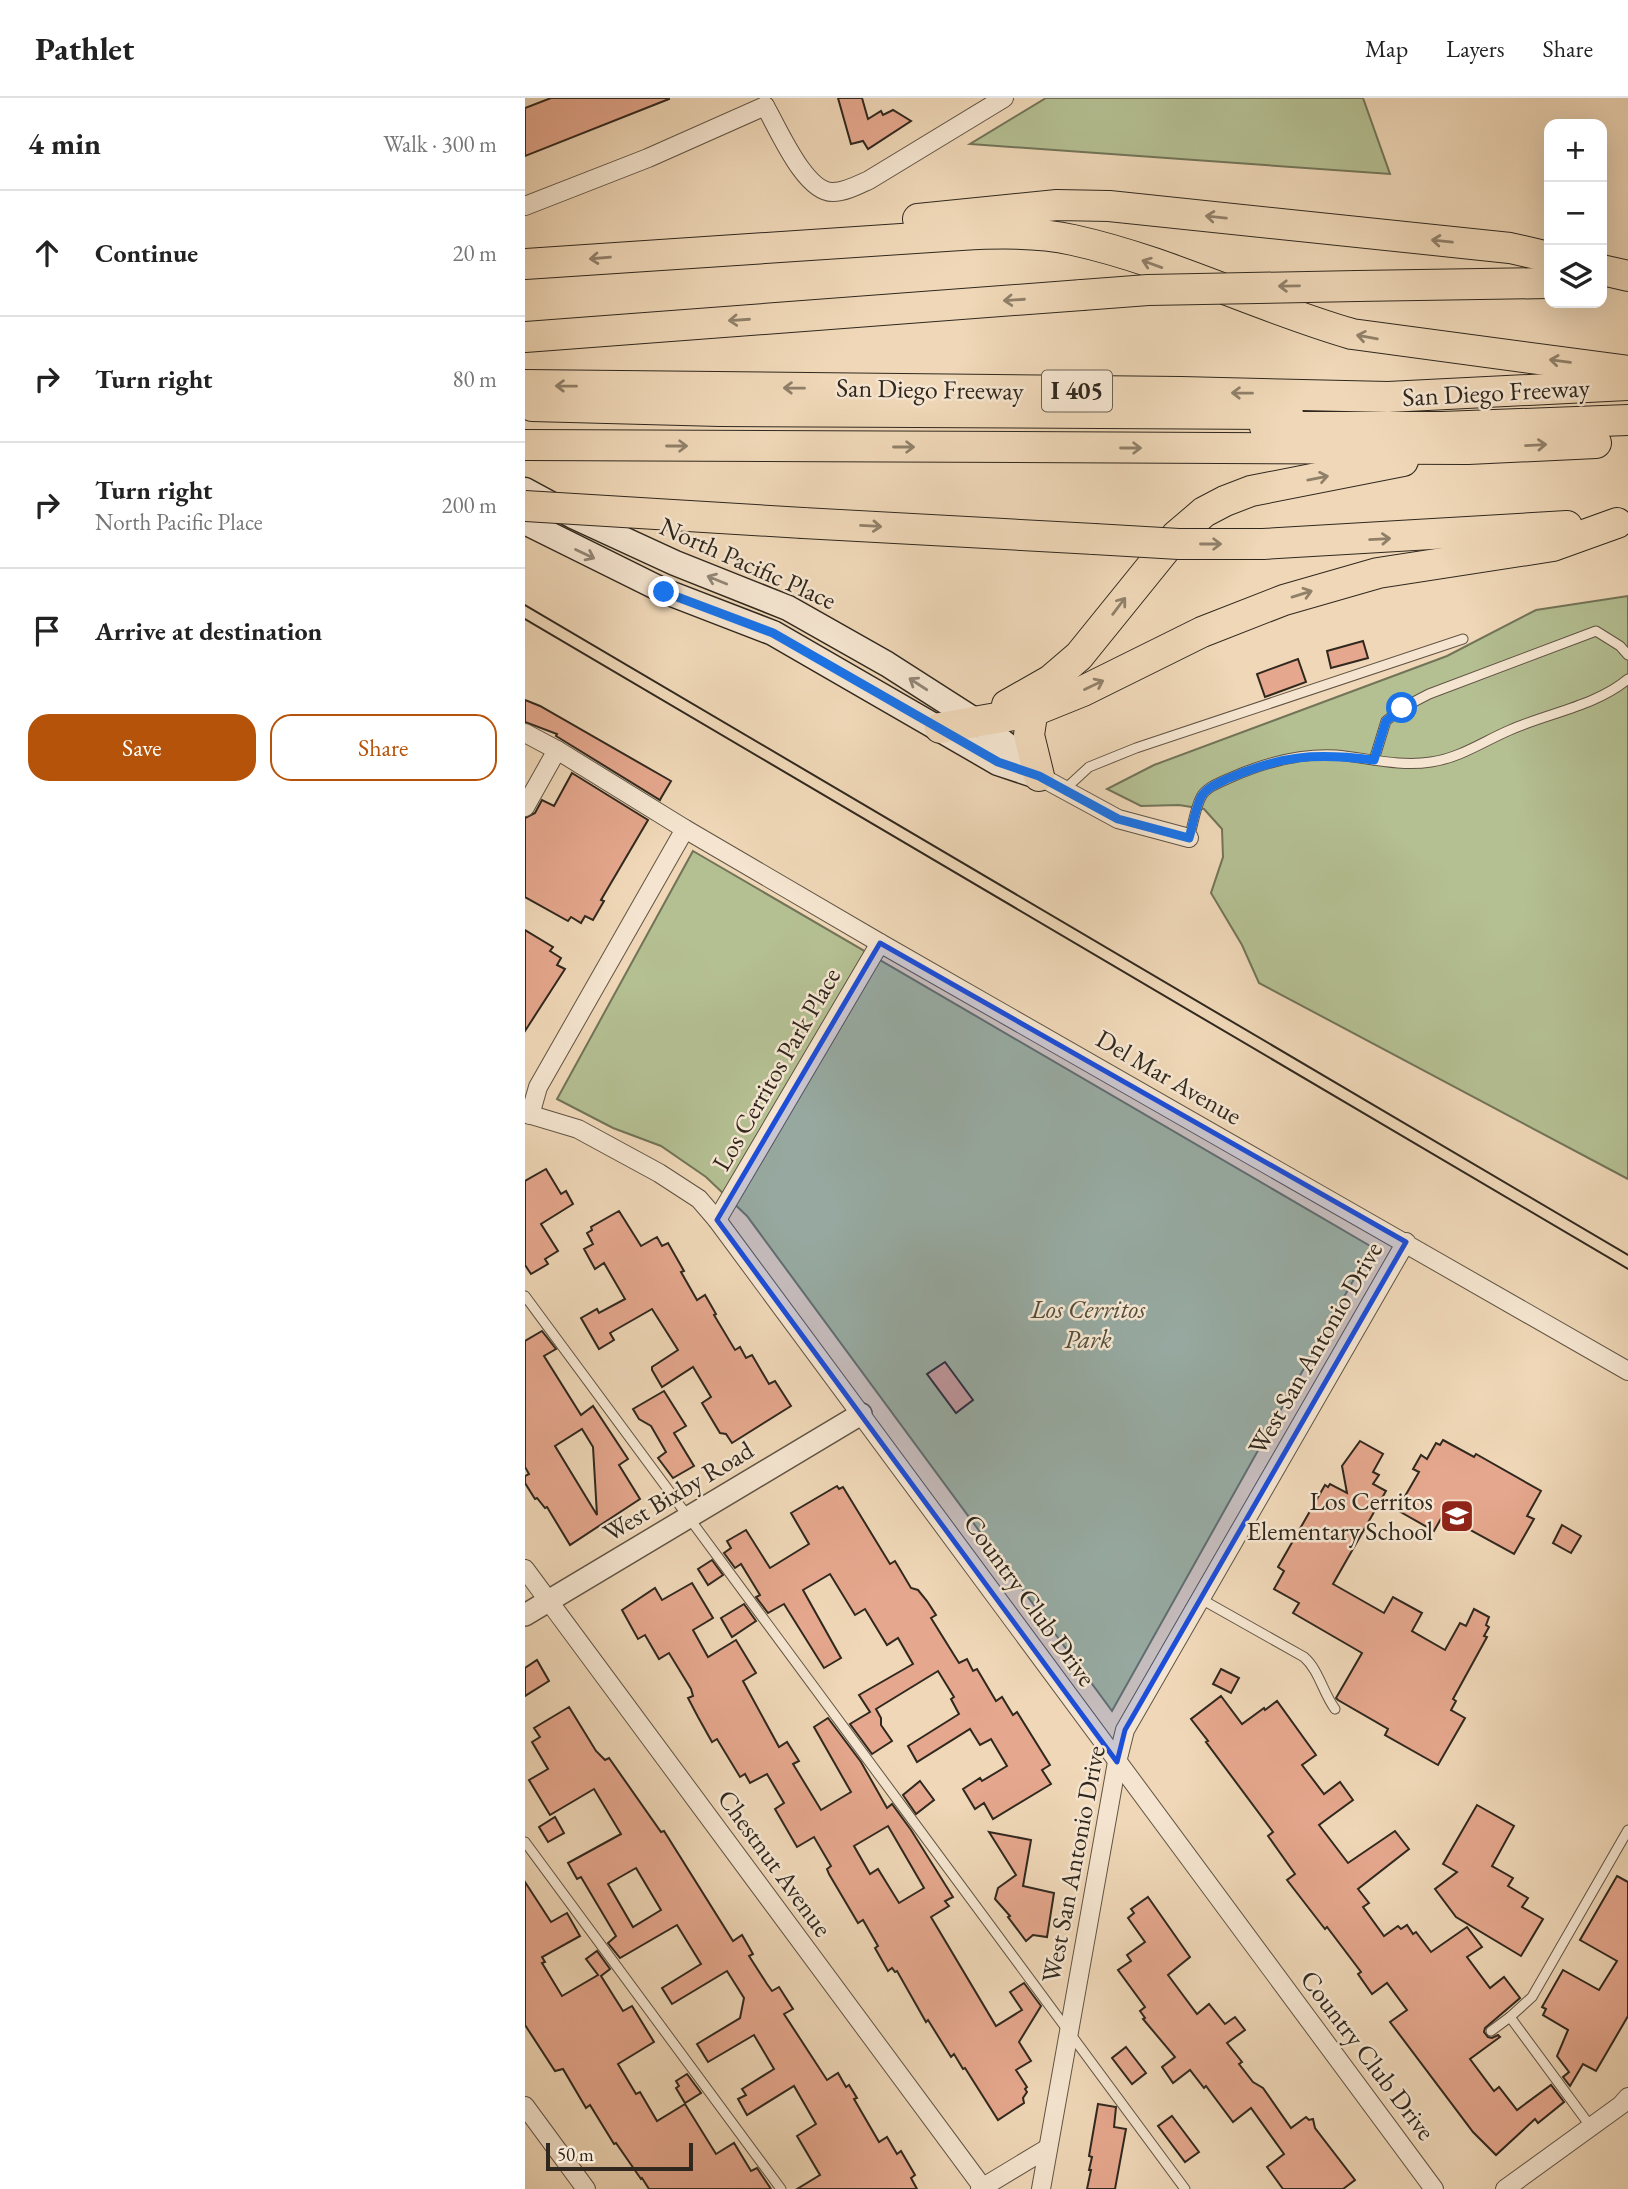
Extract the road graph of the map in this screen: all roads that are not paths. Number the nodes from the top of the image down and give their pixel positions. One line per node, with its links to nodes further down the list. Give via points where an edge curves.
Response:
1 (1004, 98): 2 (street, via 869,180 832,192 818,189 805,176)
2 (768, 102): 3 (street, via 648,158)
3 (525, 206)
4 (668, 253): 5 (highway, one-way to 4, via 1510,248 1254,221 1057,205); 6 (highway, one-way to 6); 13 (highway, one-way to 4, via 1352,334 1070,239 982,234)
5 (1544, 256)
6 (525, 264)
7 (1607, 271): 8 (highway)
8 (1628, 276)
9 (1628, 282): 11 (highway)
10 (1544, 283): 12 (highway, one-way to 12, bridge, via 1147,290)
11 (1607, 283)
12 (525, 337)
13 (1628, 371)
14 (1628, 385): 15 (highway, San Diego Freeway / I 405, one-way to 15, via 1388,397 1181,392)
15 (528, 404): 16 (highway, via 720,411 1459,414); 17 (highway, via 568,421 1329,428)
16 (1628, 404)
17 (1628, 420)
18 (1628, 440): 20 (highway, San Diego Freeway / I 405, one-way to 18)
19 (525, 445): 20 (highway, San Diego Freeway / I 405, one-way to 20)
20 (1468, 449): 28 (highway, one-way to 20, via 1079,656 1160,554 1203,512 1251,491)
21 (525, 490): 29 (main road, North Pacific Place, one-way to 21, via 788,608 675,563)
22 (525, 506): 24 (highway, one-way to 24, bridge, via 1179,544 1384,539)
23 (525, 522): 30 (main road, North Pacific Place, one-way to 30, via 664,592 773,633)
24 (1623, 522): 28 (highway, one-way to 24, via 1083,691 1202,632 1284,600 1378,573 1553,546)
25 (1463, 639): 34 (lane, via 1136,748)
26 (1628, 655): 33 (lane, via 1596,631 1429,694 1386,721)
27 (1628, 679): 33 (lane, via 1609,692 1511,729 1451,758 1411,765)
28 (1034, 700): 29 (highway); 34 (highway, via 1029,735)
29 (976, 721): 30 (highway); 34 (main road, North Pacific Place)
30 (940, 728): 34 (main road, North Pacific Place, via 998,762)
31 (525, 733): 32 (street)
32 (557, 750): 35 (street); 36 (street)
33 (1374, 760): 37 (lane, via 1293,757 1242,772 1201,795)
34 (1052, 783): 37 (street, North Pacific Place, via 1118,819)
35 (525, 807)
36 (685, 829): 38 (street, Del Mar Avenue); 39 (street, via 538,1087)
37 (1189, 838)
38 (880, 943): 40 (street, Los Cerritos Park Place); 41 (street, Del Mar Avenue)
39 (528, 1114): 40 (street, Country Club Drive, via 578,1129 659,1174 699,1199)
40 (717, 1220): 44 (street, Country Club Drive)
41 (1406, 1242): 43 (street, Del Mar Avenue); 47 (street, West San Antonio Drive)
42 (525, 1296): 45 (lane)
43 (1628, 1371)
44 (860, 1414): 45 (street, West Bixby Road); 51 (street, Country Club Drive)
45 (688, 1517): 48 (street, West Bixby Road); 56 (lane)
46 (525, 1569): 48 (street, Chestnut Avenue)
47 (1201, 1599): 50 (lane, via 1311,1662); 51 (street, West San Antonio Drive, via 1125,1730)
48 (549, 1601): 49 (street, West Bixby Road); 63 (street, Chestnut Avenue)
49 (525, 1615)
50 (1335, 1709)
51 (1117, 1762): 56 (street, West San Antonio Drive); 66 (street, Country Club Drive)
52 (1628, 1830): 54 (lane, via 1532,1997)
53 (525, 1842): 62 (lane)
54 (1510, 2017): 55 (lane); 59 (lane)
55 (1491, 2031)
56 (1068, 2033): 60 (street, West San Antonio Drive); 65 (lane)
57 (1628, 2097): 59 (street)
58 (525, 2106): 61 (street)
59 (1591, 2127): 67 (street)
60 (1048, 2148): 63 (street); 64 (street, West San Antonio Drive)
61 (586, 2189)
62 (781, 2189)
63 (982, 2189)
64 (1041, 2189)
65 (1185, 2189)
66 (1434, 2189)
67 (1505, 2189)

